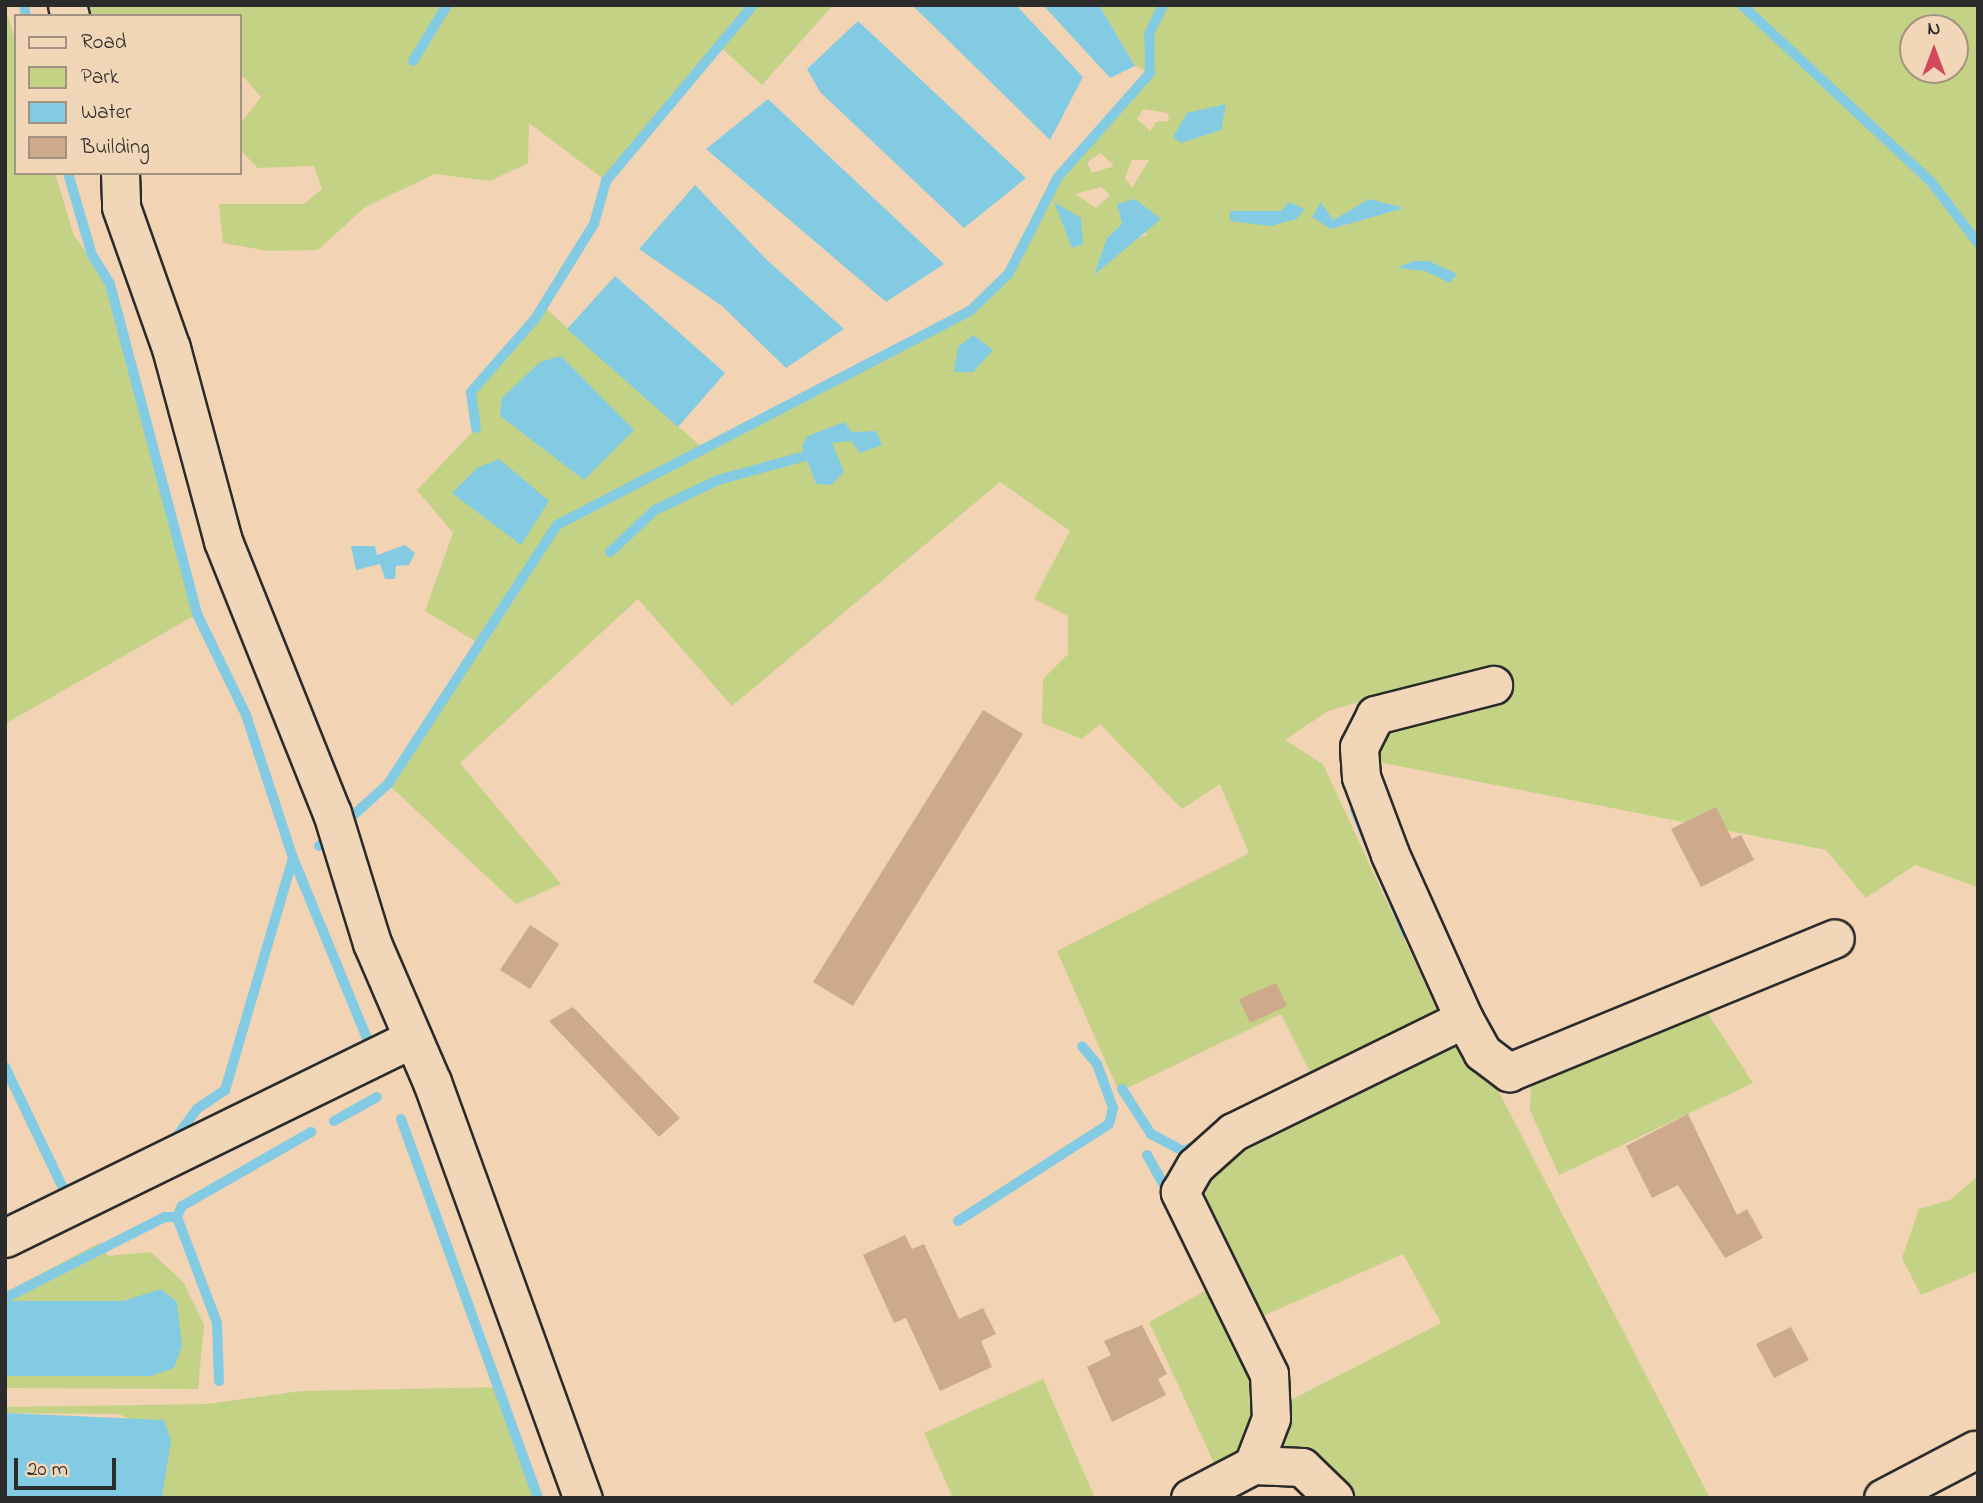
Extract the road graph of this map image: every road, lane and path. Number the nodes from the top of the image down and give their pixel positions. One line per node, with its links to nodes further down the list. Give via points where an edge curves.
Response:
1 (120, 175): 5 (street, via 121,207 170,348 223,541)
2 (1493, 685): 4 (street, via 1375,715 1359,747 1361,776 1390,854)
3 (1835, 937): 4 (street, via 1509,1072 1482,1052)
4 (1464, 1019): 8 (street, via 1233,1132 1195,1166 1180,1192 1269,1374 1271,1418)
5 (413, 1038): 6 (street); 9 (street)
6 (5, 1238)
7 (1975, 1450): 12 (street)
8 (1253, 1465): 10 (street); 11 (street, via 1302,1467)
9 (583, 1498)
10 (1189, 1498)
11 (1334, 1498)
12 (1883, 1498)

